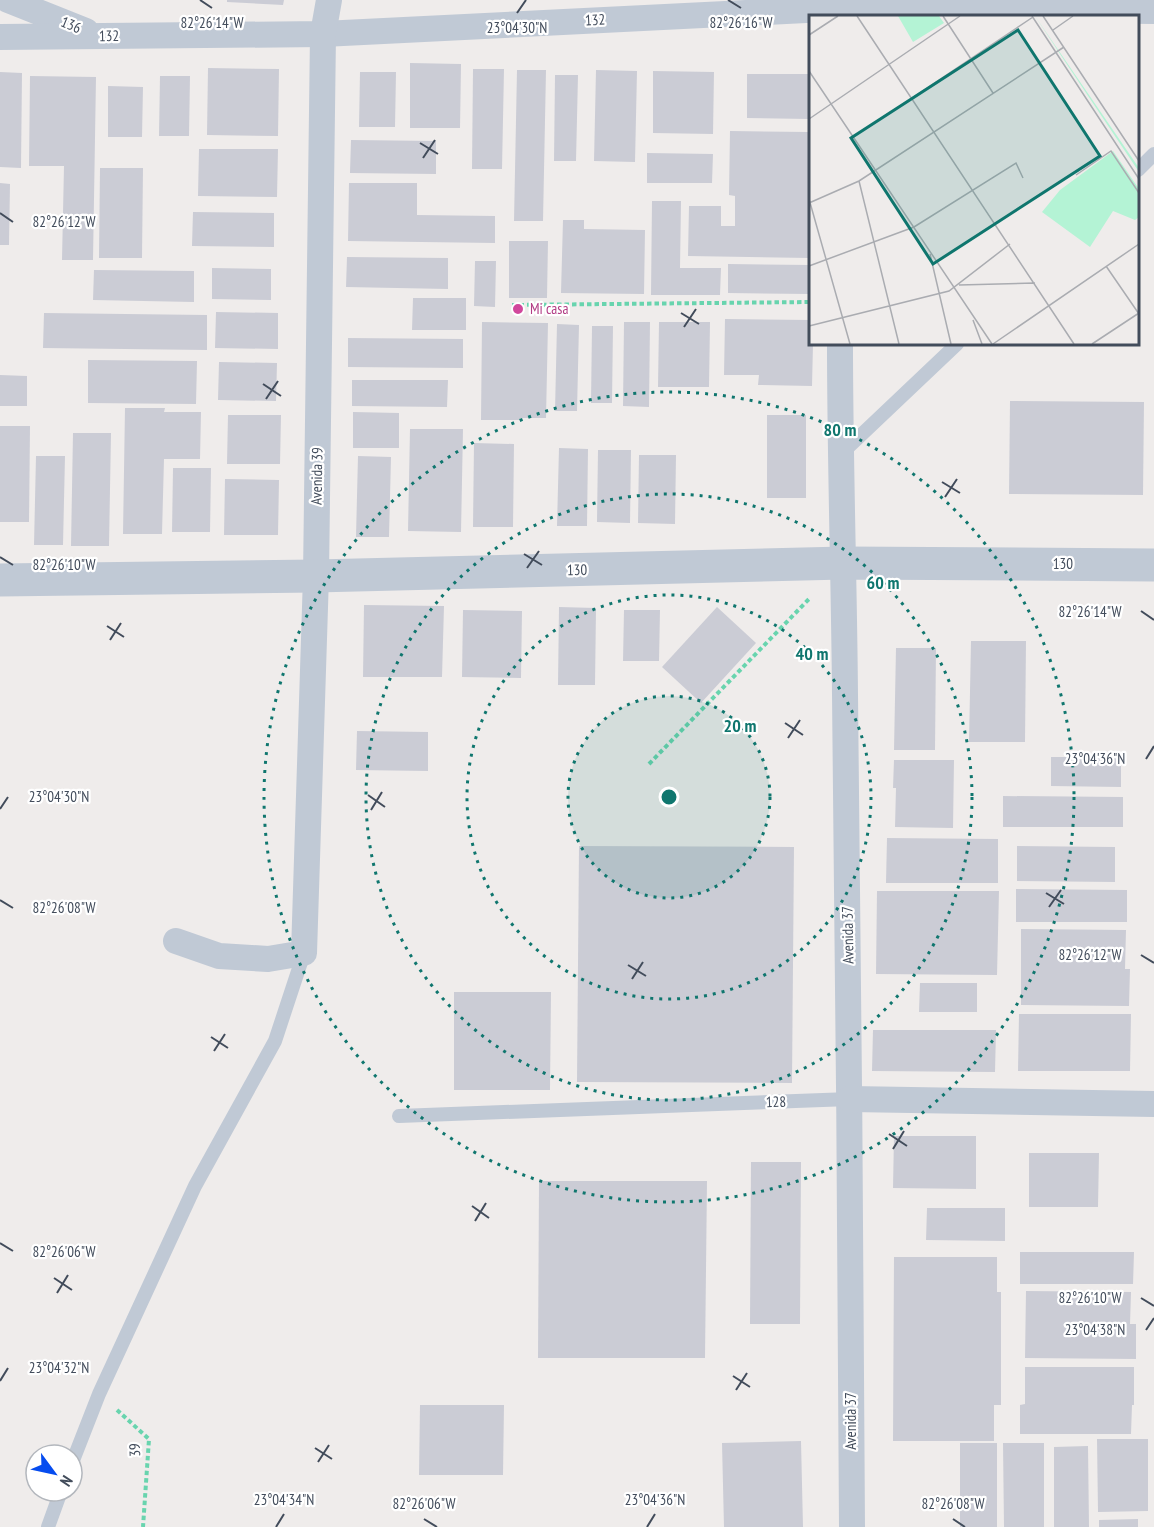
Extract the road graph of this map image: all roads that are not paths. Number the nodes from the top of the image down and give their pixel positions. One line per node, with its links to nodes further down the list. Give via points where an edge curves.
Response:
1 (8, 0): 6 (street, 136)
2 (329, 0): 5 (street, Avenida 39)
3 (846, 8): 4 (street, 132); 5 (street, 132)
4 (1154, 11)
5 (323, 34): 6 (street, 132); 15 (street, Avenida 39)
6 (100, 36): 7 (street, 132)
7 (0, 37)
8 (1154, 154): 9 (lane)
9 (1139, 168)
10 (840, 345): 12 (street, Avenida 37)
11 (956, 345): 12 (lane)
12 (840, 455): 13 (street, Avenida 37)
13 (844, 563): 14 (street, 130); 15 (street, 130); 19 (street, Avenida 37)
14 (1154, 565)
15 (316, 576): 16 (street, 130); 18 (street, Avenida 39)
16 (0, 580)
17 (176, 941): 18 (street, via 219,956 268,958)
18 (304, 953): 22 (lane, via 275,1041 195,1186)
19 (850, 1099): 20 (street, 128); 21 (lane, 128); 25 (street, Avenida 37)
20 (1154, 1104)
21 (399, 1116)
22 (80, 1443)
23 (57, 1503): 24 (lane)
24 (48, 1527)
25 (852, 1527)

